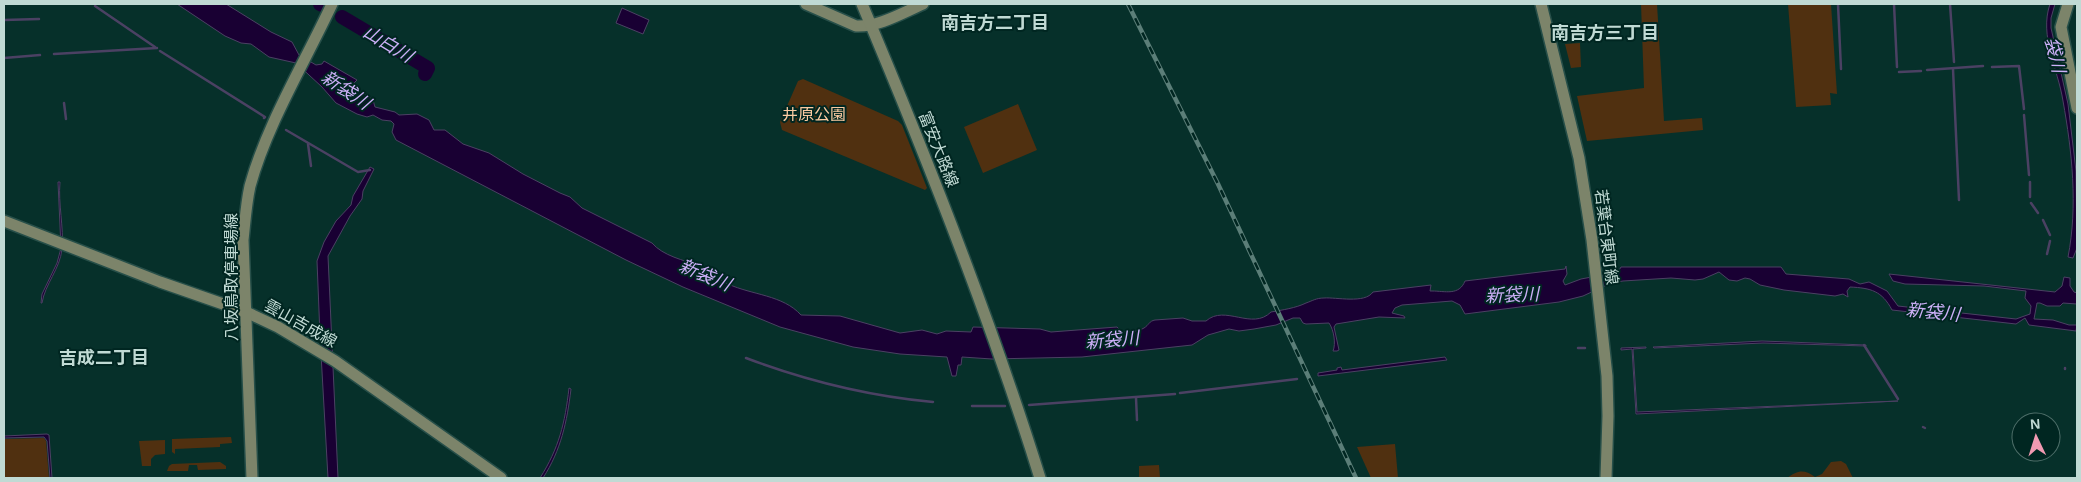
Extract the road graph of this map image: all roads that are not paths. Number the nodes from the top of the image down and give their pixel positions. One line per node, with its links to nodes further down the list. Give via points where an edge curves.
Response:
1 (332, 4): 10 (street, 八坂鳥取停車場線, via 262,150 250,188 243,240)
2 (806, 4): 7 (street, via 856,26)
3 (862, 4): 7 (street, 富安大路線)
4 (923, 4): 7 (street)
5 (1541, 4): 14 (street, 若葉台東町線, via 1579,158 1593,248 1608,406)
6 (2068, 4): 8 (street, via 2062,26)
7 (872, 26): 13 (street, 富安大路線, via 983,306)
8 (2077, 108)
9 (4, 221): 10 (street, 雲山吉成線)
10 (246, 312): 11 (street, 八坂鳥取停車場線); 12 (street, 雲山吉成線, via 335,361)
11 (252, 478)
12 (502, 478)
13 (1040, 478)
14 (1606, 478)

